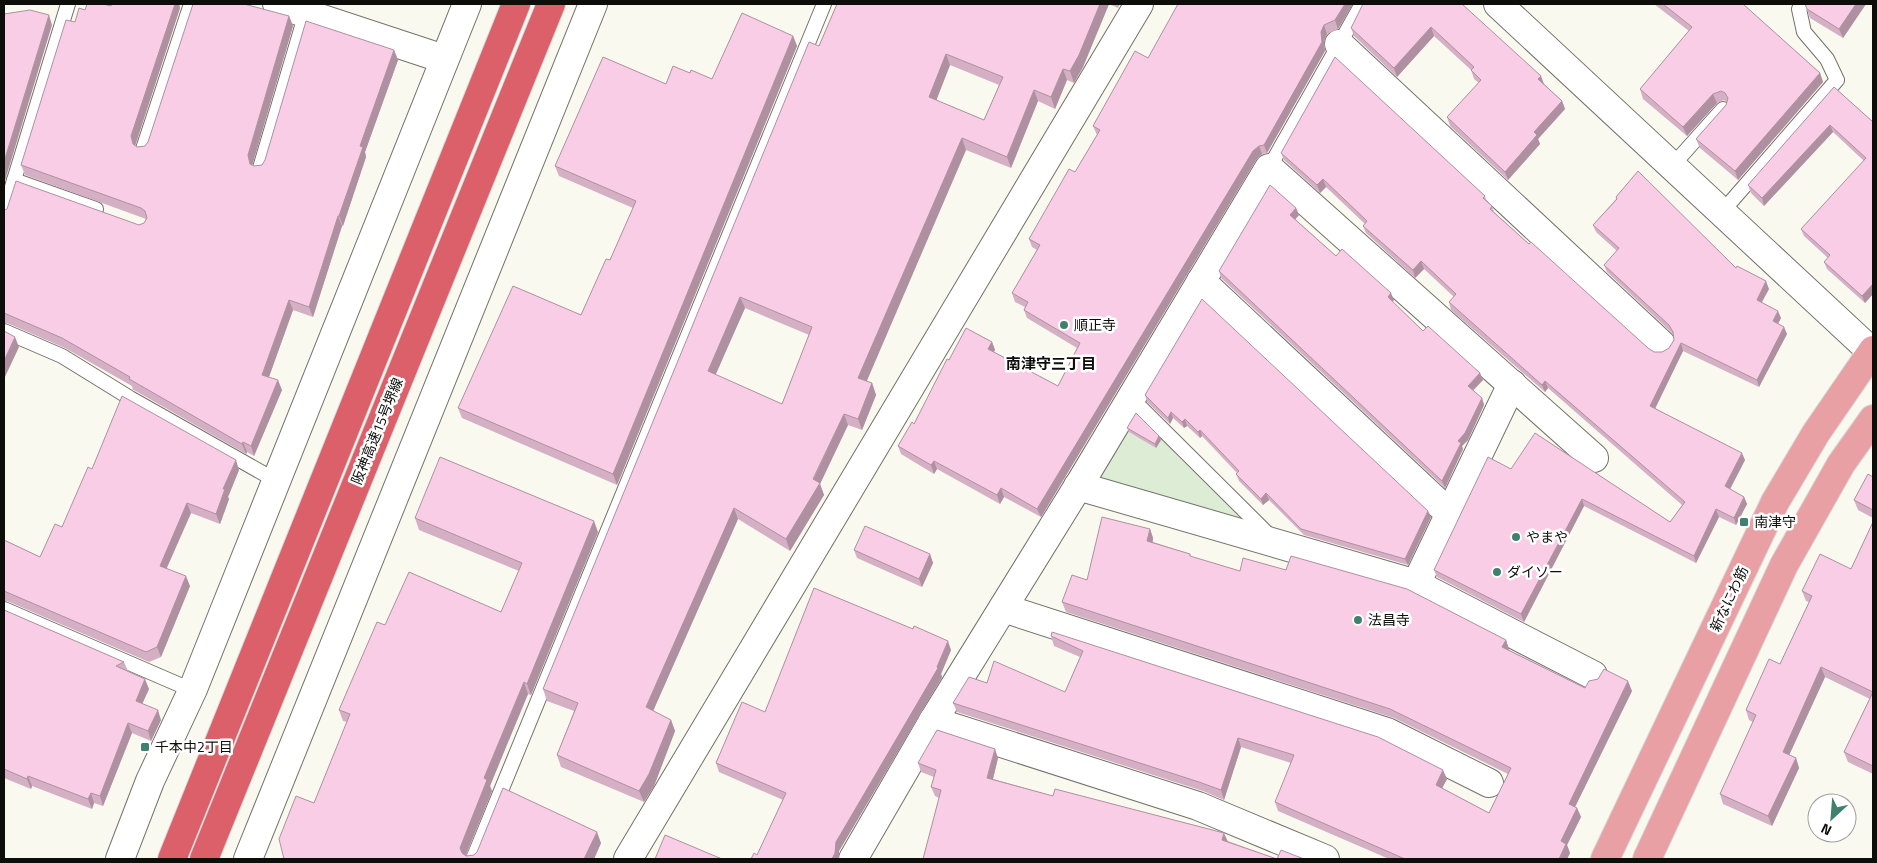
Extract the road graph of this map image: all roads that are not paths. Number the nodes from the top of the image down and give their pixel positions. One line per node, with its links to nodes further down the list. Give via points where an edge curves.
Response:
1 (68, 4): 21 (lane)
2 (191, 4): 17 (lane)
3 (278, 4): 13 (street)
4 (467, 4): 15 (street)
5 (516, 4): 47 (highway)
6 (551, 4): 48 (highway, 阪神高速15号堺線)
7 (593, 4): 49 (street)
8 (824, 4): 50 (lane)
9 (1139, 4): 51 (street)
10 (1362, 4): 14 (lane)
11 (1498, 4): 18 (street)
12 (1802, 4): 22 (lane, via 1799,9 1804,32 1827,59 1837,80)
13 (306, 13): 15 (street); 19 (lane)
14 (1339, 44): 20 (lane); 27 (street)
15 (444, 59): 33 (street)
16 (1723, 109): 18 (lane)
17 (143, 149)
18 (1672, 166): 22 (street)
19 (260, 168)
20 (1269, 168): 25 (street); 29 (street)
21 (14, 180): 23 (lane); 24 (lane)
22 (1722, 212): 28 (street)
23 (4, 213)
24 (106, 213)
25 (1201, 282): 30 (street); 35 (street)
26 (4, 331): 33 (lane, via 62,356)
27 (1661, 344)
28 (1873, 351): 53 (main road, 新なにわ筋, via 1816,433 1776,502)
29 (1512, 384): 32 (street); 35 (street)
30 (1131, 398): 34 (street); 36 (lane)
31 (1873, 419): 54 (main road, via 1842,464 1784,565)
32 (1594, 458)
33 (275, 480): 41 (street)
34 (1078, 486): 36 (street); 38 (street)
35 (1450, 514): 37 (street)
36 (1278, 544): 37 (street)
37 (1416, 584): 40 (street)
38 (1003, 608): 42 (street); 43 (street, via 1387,732)
39 (4, 609): 41 (lane)
40 (1593, 675)
41 (193, 688): 46 (street, via 150,781)
42 (933, 721): 44 (street, via 1198,806); 45 (street)
43 (1489, 784)
44 (1289, 852): 52 (street)
45 (862, 857)
46 (125, 858)
47 (172, 859)
48 (204, 859)
49 (248, 859)
50 (473, 859)
51 (628, 859)
52 (1324, 859)
53 (1605, 859)
54 (1647, 859)

